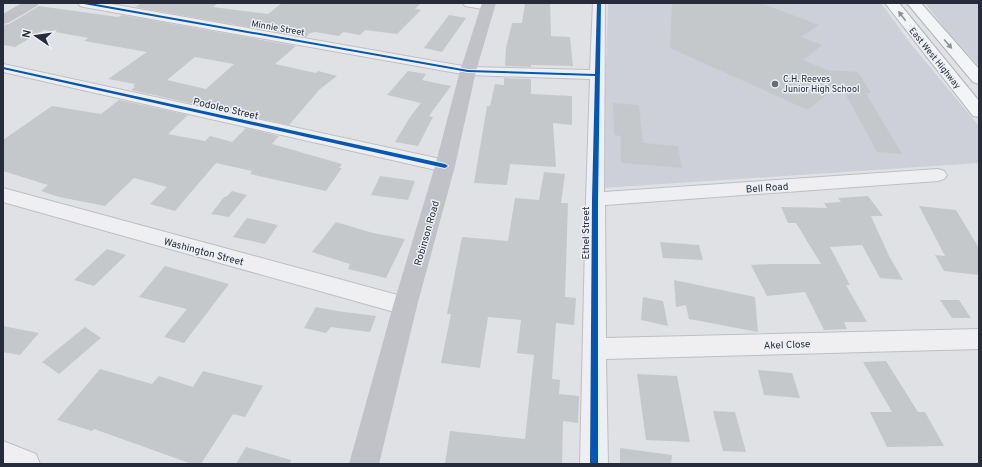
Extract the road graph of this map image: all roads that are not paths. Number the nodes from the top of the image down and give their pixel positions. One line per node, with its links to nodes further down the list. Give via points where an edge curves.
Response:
1 (32, 3): 8 (main road)
2 (84, 3): 10 (street, Minnie Street)
3 (469, 3): 7 (street)
4 (599, 3): 11 (street, Ethel Street)
5 (892, 3): 13 (highway, East West Highway, one-way to 5)
6 (914, 3): 12 (highway, East West Highway, one-way to 12)
7 (489, 4): 10 (main road, Robinson Road)
8 (3, 20)
9 (3, 68): 14 (street, Podoleo Street)
10 (468, 71): 11 (street, Minnie Street); 14 (main road, Robinson Road)
11 (597, 75): 17 (street, Ethel Street)
12 (979, 79)
13 (979, 112)
14 (445, 166): 18 (main road, Robinson Road)
15 (938, 175): 17 (street, Bell Road)
16 (3, 195): 18 (street, Washington Street)
17 (595, 199): 20 (street, Ethel Street)
18 (405, 306): 23 (main road, Robinson Road)
19 (979, 339): 20 (street, Akel Close)
20 (594, 349): 24 (street, Ethel Street)
21 (3, 455): 22 (street)
22 (26, 464)
23 (364, 464)
24 (594, 464)

